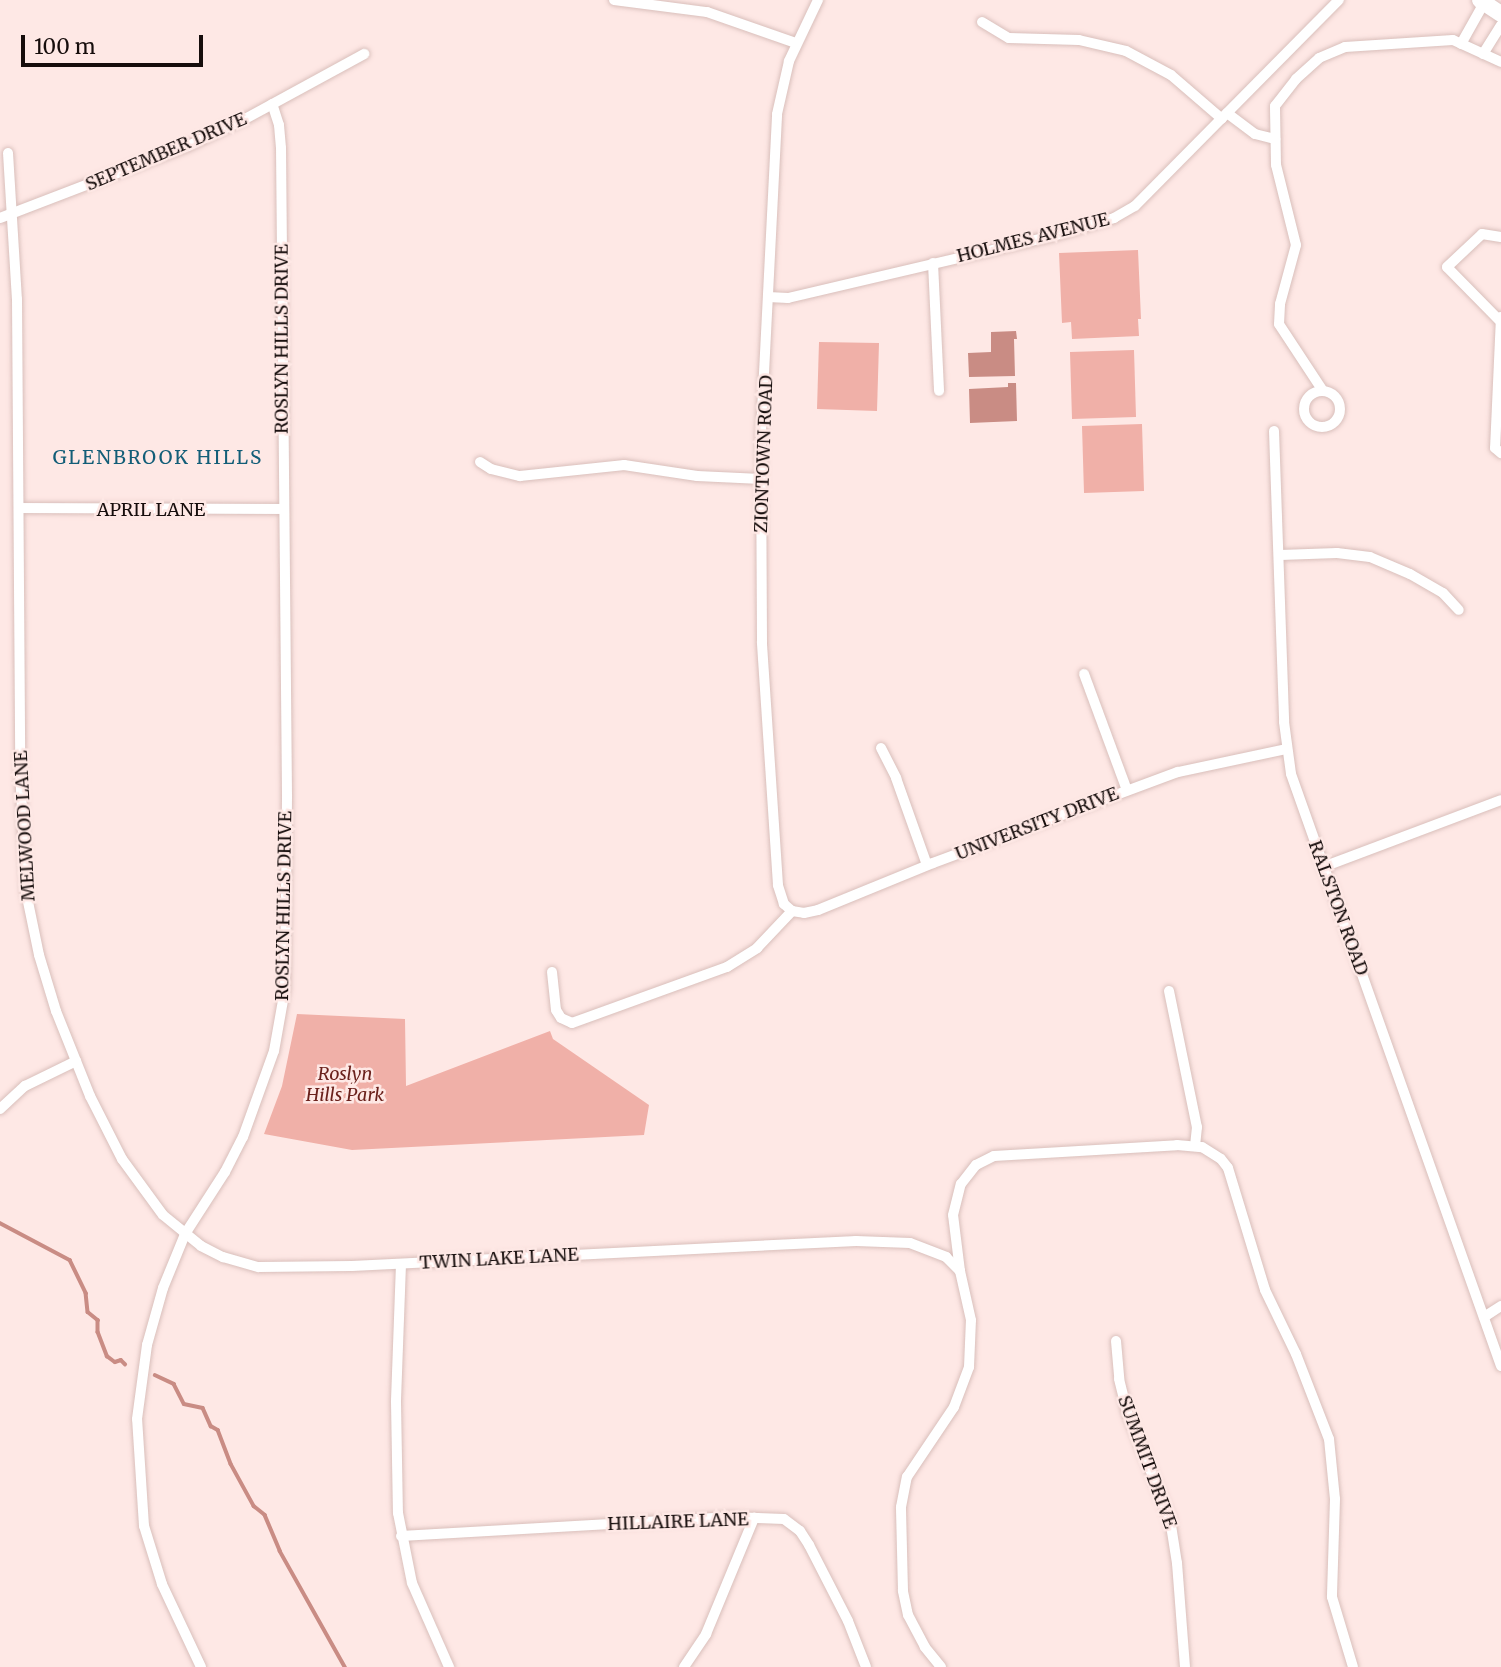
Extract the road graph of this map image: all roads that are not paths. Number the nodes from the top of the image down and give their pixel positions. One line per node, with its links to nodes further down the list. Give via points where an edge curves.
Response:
1 (614, 0): 8 (street, via 707,12)
2 (818, 0): 8 (street, ZIONTOWN ROAD)
3 (1339, 0): 14 (street, HOLMES AVENUE)
4 (1482, 1): 5 (main road); 9 (street)
5 (1501, 14)
6 (982, 22): 14 (street, via 1009,38 1079,40 1126,51 1171,75)
7 (1501, 25): 11 (street)
8 (796, 43): 20 (street, ZIONTOWN ROAD, via 777,114)
9 (1461, 44): 11 (street); 15 (street, via 1453,40 1345,47 1319,58 1275,106)
10 (363, 54): 13 (street, SEPTEMBER DRIVE)
11 (1483, 54): 12 (street)
12 (1501, 62)
13 (272, 104): 17 (street, SEPTEMBER DRIVE, via 188,146); 30 (street, ROSLYN HILLS DRIVE, via 281,148)
14 (1224, 116): 15 (street, via 1255,134); 19 (street, HOLMES AVENUE, via 1135,206 1114,218)
15 (1275, 139): 23 (street, via 1276,165 1296,246 1279,324)
16 (8, 153): 17 (street, MELWOOD LANE)
17 (5, 216): 29 (street, MELWOOD LANE, via 17,299)
18 (1501, 237): 21 (street, via 1482,234 1447,267)
19 (933, 263): 20 (street, HOLMES AVENUE, via 788,298); 22 (street)
20 (768, 297): 28 (street, ZIONTOWN ROAD)
21 (1500, 319): 24 (street)
22 (939, 391)
23 (1323, 391)
24 (1498, 421): 26 (street, via 1495,448)
25 (1273, 431): 31 (street, RALSTON ROAD)
26 (1501, 453)
27 (480, 462): 28 (street, via 520,477 624,465)
28 (761, 480): 40 (street, ZIONTOWN ROAD, via 762,642 778,885 784,904)
29 (19, 508): 30 (street, APRIL LANE); 43 (street, MELWOOD LANE, via 20,769 26,892 39,955)
30 (283, 509): 46 (street, ROSLYN HILLS DRIVE, via 287,956 281,1021 243,1137)
31 (1280, 555): 32 (street, via 1337,552 1370,557 1443,593); 35 (street, RALSTON ROAD)
32 (1459, 610)
33 (1084, 674): 36 (street)
34 (881, 748): 38 (street)
35 (1286, 749): 36 (street, UNIVERSITY DRIVE, via 1212,762); 39 (street, RALSTON ROAD, via 1298,801)
36 (1127, 790): 38 (street, UNIVERSITY DRIVE)
37 (1501, 800): 39 (street)
38 (927, 865): 40 (street, UNIVERSITY DRIVE, via 818,910)
39 (1323, 867): 50 (street, RALSTON ROAD)
40 (792, 911): 41 (street, via 757,948 727,967 572,1023 558,1015)
41 (552, 972)
42 (1169, 991): 45 (street, via 1197,1127)
43 (76, 1061): 44 (street, via 25,1086); 46 (street, MELWOOD LANE, via 122,1159 163,1215)
44 (0, 1109)
45 (1195, 1145): 48 (street, via 987,1158 961,1184 954,1204); 61 (street, via 1211,1151 1228,1168 1265,1290 1329,1439 1335,1499 1332,1597)
46 (184, 1234): 47 (street, MELWOOD LANE, via 223,1257 259,1267); 55 (street, ROSLYN HILLS DRIVE, via 147,1345 136,1441 151,1555)
47 (401, 1264): 48 (street, TWIN LAKE LANE, via 856,1241 910,1243 946,1257); 54 (street, TWIN LAKE LANE, via 396,1402)
48 (960, 1271): 59 (street, via 971,1320 969,1367 954,1407 907,1477 901,1507 908,1615)
49 (1501, 1306): 50 (street)
50 (1484, 1317): 52 (street, RALSTON ROAD)
51 (1116, 1341): 60 (street, SUMMIT DRIVE, via 1127,1412 1170,1519)
52 (1501, 1366)
53 (754, 1518): 54 (street, HILLAIRE LANE); 57 (street, via 706,1634); 58 (street, HILLAIRE LANE, via 784,1519 800,1531 848,1621)
54 (401, 1536): 56 (street, TWIN LAKE LANE, via 424,1614)
55 (201, 1667)
56 (449, 1667)
57 (684, 1667)
58 (866, 1667)
59 (941, 1667)
60 (1185, 1667)
61 (1353, 1667)

